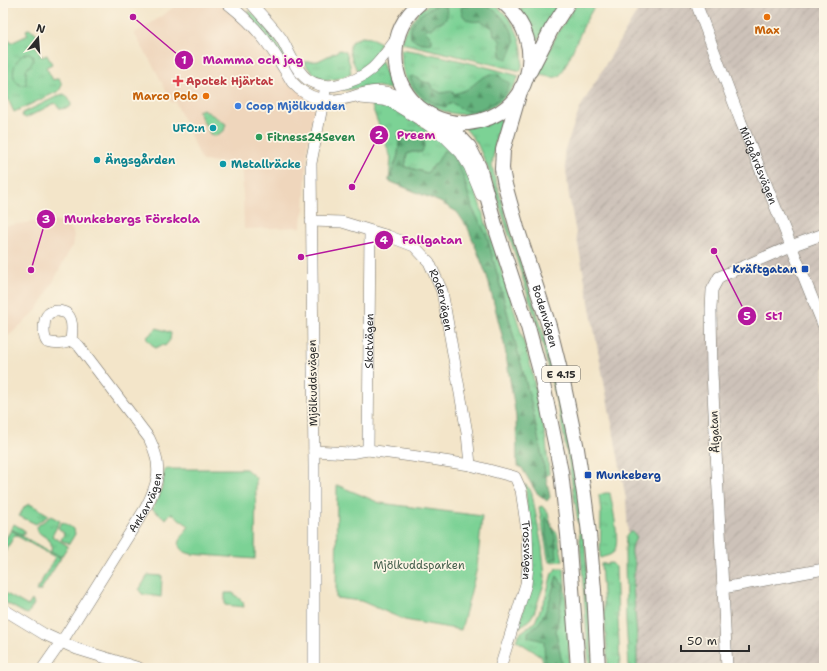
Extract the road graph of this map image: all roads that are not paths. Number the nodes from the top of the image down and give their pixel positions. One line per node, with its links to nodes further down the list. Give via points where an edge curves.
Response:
1 (251, 3): 10 (street, via 281,39 302,74 312,82)
2 (403, 3): 8 (main road)
3 (420, 3): 8 (main road, via 408,15)
4 (504, 3): 9 (main road, via 520,20 528,38 529,66)
5 (568, 3): 9 (main road)
6 (696, 3): 18 (street, Midgårdsvägen)
7 (232, 5): 12 (street, via 264,39 296,86 308,95)
8 (398, 33): 10 (street, via 378,63 364,75 349,83); 13 (main road, Bodenvägen, via 394,56 396,72 406,93)
9 (524, 82): 13 (main road, via 513,100 500,112 478,121 448,122); 33 (main road, Bodenvägen / E 4.15, via 503,150 504,185 549,326 577,449 590,547)
10 (326, 86): 12 (street, Mjölkuddsvägen)
11 (352, 97): 12 (street); 13 (street, via 370,92 385,93 405,99); 16 (street, via 391,102 450,141 469,166)
12 (324, 100): 14 (street, Mjölkuddsvägen, via 312,156)
13 (428, 114): 16 (main road, Bodenvägen, via 456,133 474,155 480,167)
14 (311, 221): 15 (street, Rodervägen, via 342,222); 22 (street, Mjölkuddsvägen)
15 (370, 231): 21 (street, Skotvägen); 23 (street, Rodervägen, via 414,246 429,262 442,291)
16 (497, 232): 32 (main road, Bodenvägen / E 4.15, via 541,375 561,472)
17 (824, 234): 18 (street)
18 (791, 246): 19 (street, Midgårdsvägen); 25 (street, Ålgatan, via 719,277 712,290 712,373)
19 (824, 327)
20 (70, 340): 27 (street, Ankarvägen, via 79,346 149,438 156,454 158,478 156,488 145,509)
21 (368, 450): 22 (street, via 350,453); 23 (street)
22 (314, 451): 30 (street, Mjölkuddsvägen)
23 (470, 465): 31 (street, Trossvägen, via 515,477 521,490 527,531 526,584)
24 (824, 569): 25 (street)
25 (723, 588): 34 (street, Ålgatan)
26 (3, 609): 27 (street)
27 (62, 642): 28 (street, Ankarvägen); 29 (street)
28 (43, 668)
29 (139, 668)
30 (314, 668)
31 (500, 668)
32 (578, 668)
33 (598, 668)
34 (727, 668)

